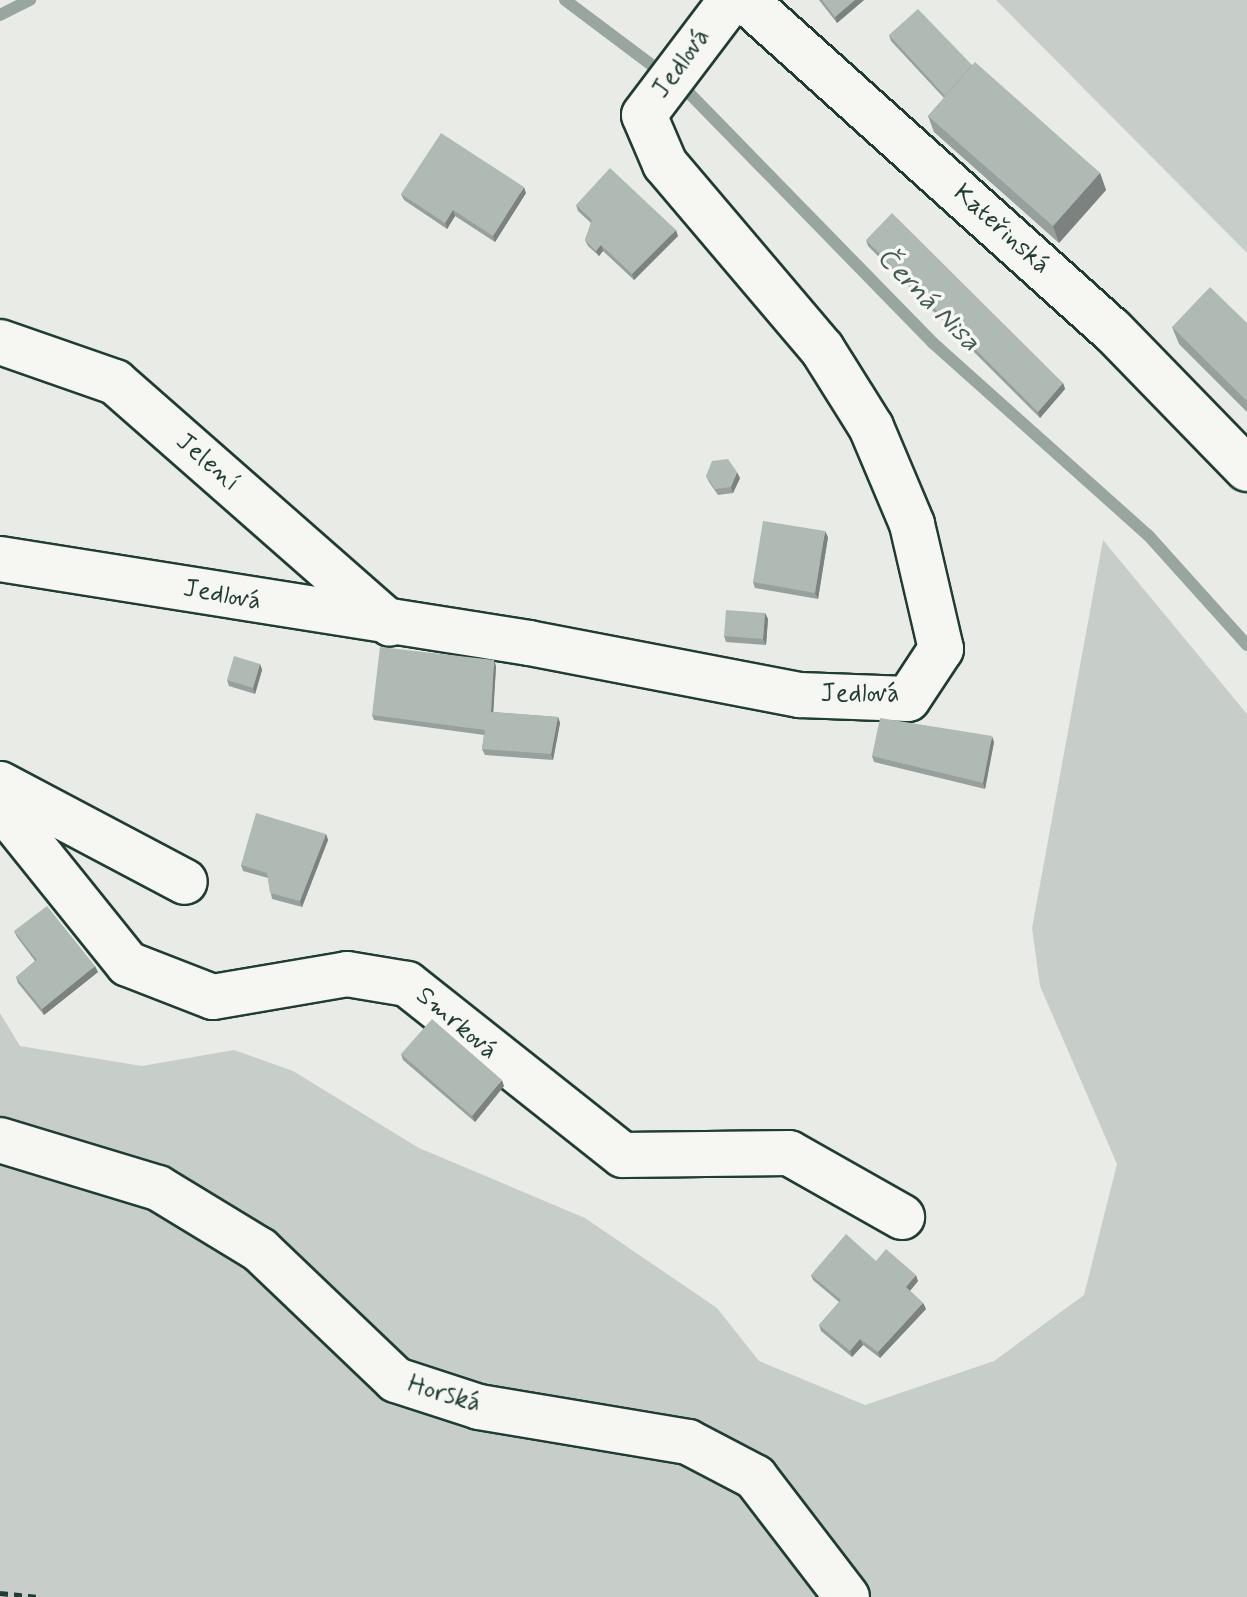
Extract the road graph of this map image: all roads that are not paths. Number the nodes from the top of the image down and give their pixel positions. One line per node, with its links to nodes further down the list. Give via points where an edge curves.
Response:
1 (731, 0): 6 (street, Jedlová, via 644,115 665,164 822,349 871,427 912,524 941,649 908,699 800,695)
2 (745, 0): 4 (street, Kateřinská, via 1112,330)
3 (0, 342): 6 (street, Jelení, via 115,382)
4 (1247, 469)
5 (0, 559): 6 (street, Jedlová)
6 (390, 624)
7 (0, 784): 9 (street)
8 (0, 805): 11 (street, Smrková, via 128,964 213,997 347,974 407,984 623,1155 789,1153)
9 (185, 882)
10 (0, 1140): 12 (street, Horská, via 158,1188 260,1250 396,1380 479,1407 688,1442 755,1477)
11 (902, 1217)
12 (847, 1597)

